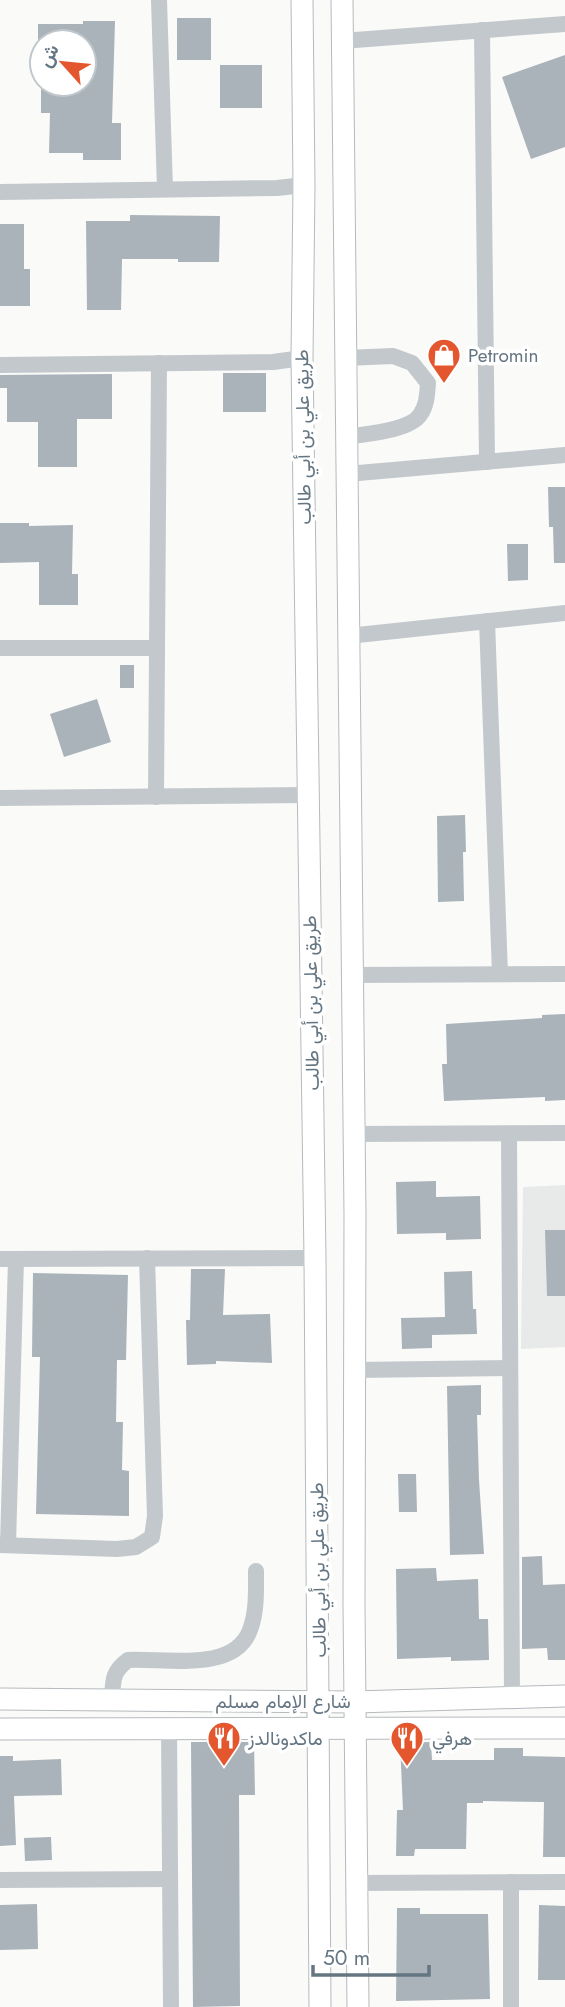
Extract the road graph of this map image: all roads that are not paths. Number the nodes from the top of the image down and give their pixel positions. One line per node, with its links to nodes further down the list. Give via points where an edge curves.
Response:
1 (159, 0): 8 (street)
2 (302, 0): 7 (main road, طريق علي بن أبي طالب)
3 (341, 0): 6 (main road, طريق علي بن أبي طالب)
4 (565, 24): 5 (street)
5 (482, 30): 6 (street); 16 (street)
6 (342, 41): 11 (main road, طريق علي بن أبي طالب)
7 (304, 185): 8 (street); 10 (main road, طريق علي بن أبي طالب)
8 (165, 189): 9 (street)
9 (0, 192)
10 (302, 358): 12 (street); 23 (main road, طريق علي بن أبي طالب)
11 (345, 358): 14 (main road, طريق علي بن أبي طالب); 14 (street, via 393,356 412,363 428,383 427,401 419,418 395,429)
12 (159, 363): 13 (street); 21 (street)
13 (0, 365)
14 (346, 437): 17 (main road, طريق علي بن أبي طالب)
15 (565, 455): 16 (street)
16 (487, 462): 17 (street)
17 (347, 474): 20 (main road, طريق علي بن أبي طالب)
18 (565, 612): 19 (street)
19 (487, 621): 20 (street); 26 (street)
20 (348, 636): 28 (main road, طريق علي بن أبي طالب)
21 (157, 648): 22 (street); 24 (street)
22 (0, 649)
23 (308, 795): 24 (street); 33 (main road, طريق علي بن أبي طالب)
24 (156, 797): 25 (street)
25 (0, 798)
26 (500, 974): 27 (street); 28 (street)
27 (565, 974)
28 (352, 975): 30 (main road, طريق علي بن أبي طالب)
29 (565, 1133): 31 (street)
30 (354, 1134): 31 (street); 36 (main road, طريق علي بن أبي طالب)
31 (509, 1134): 35 (street)
32 (147, 1258): 33 (street); 34 (street); 38 (street, via 152,1537 136,1547 117,1549)
33 (315, 1258): 44 (main road, طريق علي بن أبي طالب)
34 (8, 1259): 37 (street)
35 (510, 1368): 36 (street); 41 (street)
36 (354, 1370): 45 (main road, طريق علي بن أبي طالب)
37 (6, 1393): 38 (street)
38 (4, 1545)
39 (256, 1571): 43 (street, via 251,1629 241,1647 221,1657 128,1660 116,1669)
40 (565, 1696): 41 (main road, شارع الإمام مسلم)
41 (512, 1697): 45 (main road, شارع الإمام مسلم)
42 (0, 1699): 43 (main road, شارع الإمام مسلم)
43 (113, 1700): 44 (main road, شارع الإمام مسلم)
44 (319, 1701): 45 (main road, شارع الإمام مسلم); 46 (main road, طريق علي بن أبي طالب)
45 (355, 1702): 48 (main road, طريق علي بن أبي طالب)
46 (318, 1727): 47 (main road, شارع الإمام مسلم); 48 (main road, شارع الإمام مسلم); 57 (main road, طريق علي بن أبي طالب)
47 (169, 1728): 50 (main road, شارع الإمام مسلم); 51 (street)
48 (355, 1728): 49 (main road, شارع الإمام مسلم); 55 (main road, طريق علي بن أبي طالب)
49 (565, 1728)
50 (0, 1729)
51 (170, 1879): 52 (street); 56 (street)
52 (0, 1880)
53 (511, 1882): 54 (street); 55 (street); 59 (street)
54 (565, 1882)
55 (356, 1883): 58 (main road, طريق علي بن أبي طالب)
56 (171, 2007)
57 (320, 2007)
58 (358, 2007)
59 (511, 2007)

